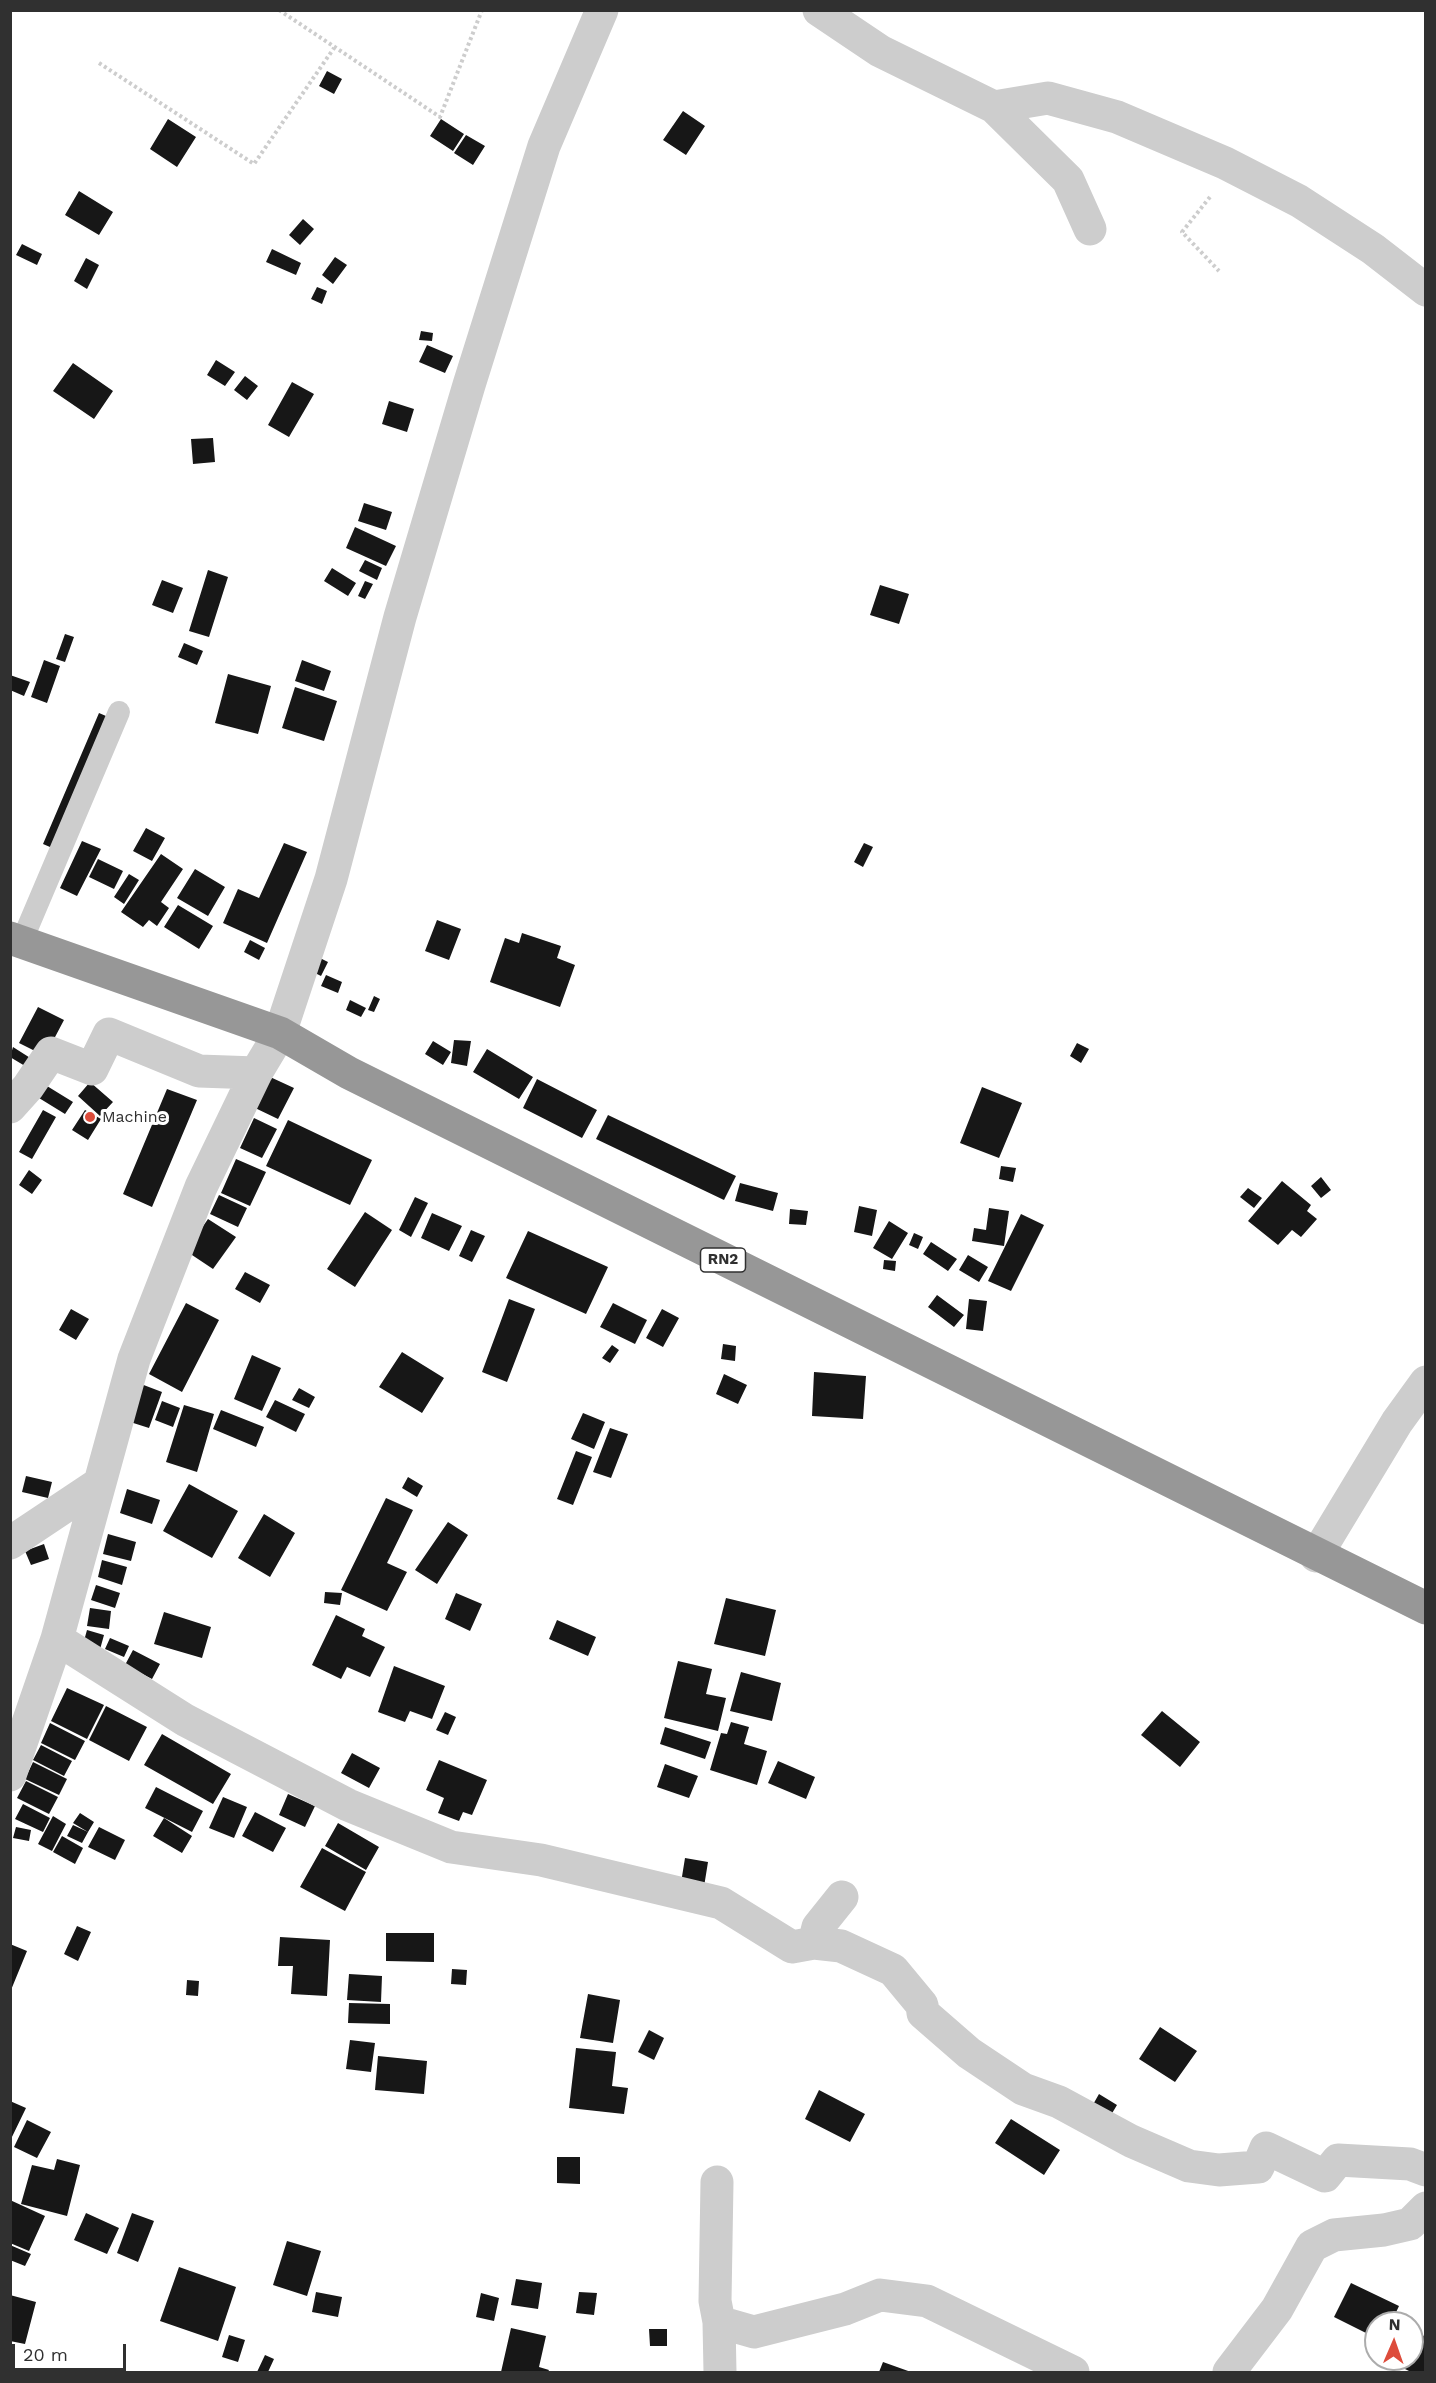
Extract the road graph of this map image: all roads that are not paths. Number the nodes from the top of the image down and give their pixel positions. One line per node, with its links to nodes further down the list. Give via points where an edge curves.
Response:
1 (602, 10): 8 (street, via 533,180 400,617 331,879)
2 (819, 10): 3 (street, via 880,51)
3 (994, 107): 4 (street, via 1068,180); 5 (street, via 1048,98 1117,117 1225,163 1308,207 1373,249)
4 (1090, 229)
5 (1425, 290)
6 (119, 712): 7 (lane)
7 (16, 940): 8 (highway, RN2)
8 (280, 1034): 9 (street); 14 (highway, RN2, via 349,1073)
9 (256, 1073): 10 (street, via 199,1071 109,1034 92,1069 51,1053); 12 (street, via 201,1187 134,1359)
10 (10, 1107)
11 (1425, 1382): 14 (street)
12 (100, 1483): 13 (street); 16 (street)
13 (10, 1543)
14 (1316, 1556): 15 (highway, RN2)
15 (1425, 1608)
16 (57, 1639): 17 (street); 19 (street, via 185,1720 385,1821 451,1847 541,1860 721,1903 792,1947)
17 (10, 1775)
18 (842, 1897): 19 (street, via 818,1927)
19 (814, 1943): 20 (street, via 841,1946 893,1970 922,2005 924,2013 969,2053 1023,2089 1059,2102 1131,2141 1189,2166 1219,2170 1258,2167 1266,2148 1325,2176 1338,2160 1410,2164)
20 (1425, 2170)
21 (717, 2182): 23 (street, via 715,2301)
22 (1425, 2208): 26 (street, via 1410,2224 1334,2235 1312,2246 1277,2309)
23 (719, 2322): 24 (street); 25 (street, via 754,2332 845,2309 880,2295 927,2301)
24 (720, 2373)
25 (1073, 2373)
26 (1229, 2373)

